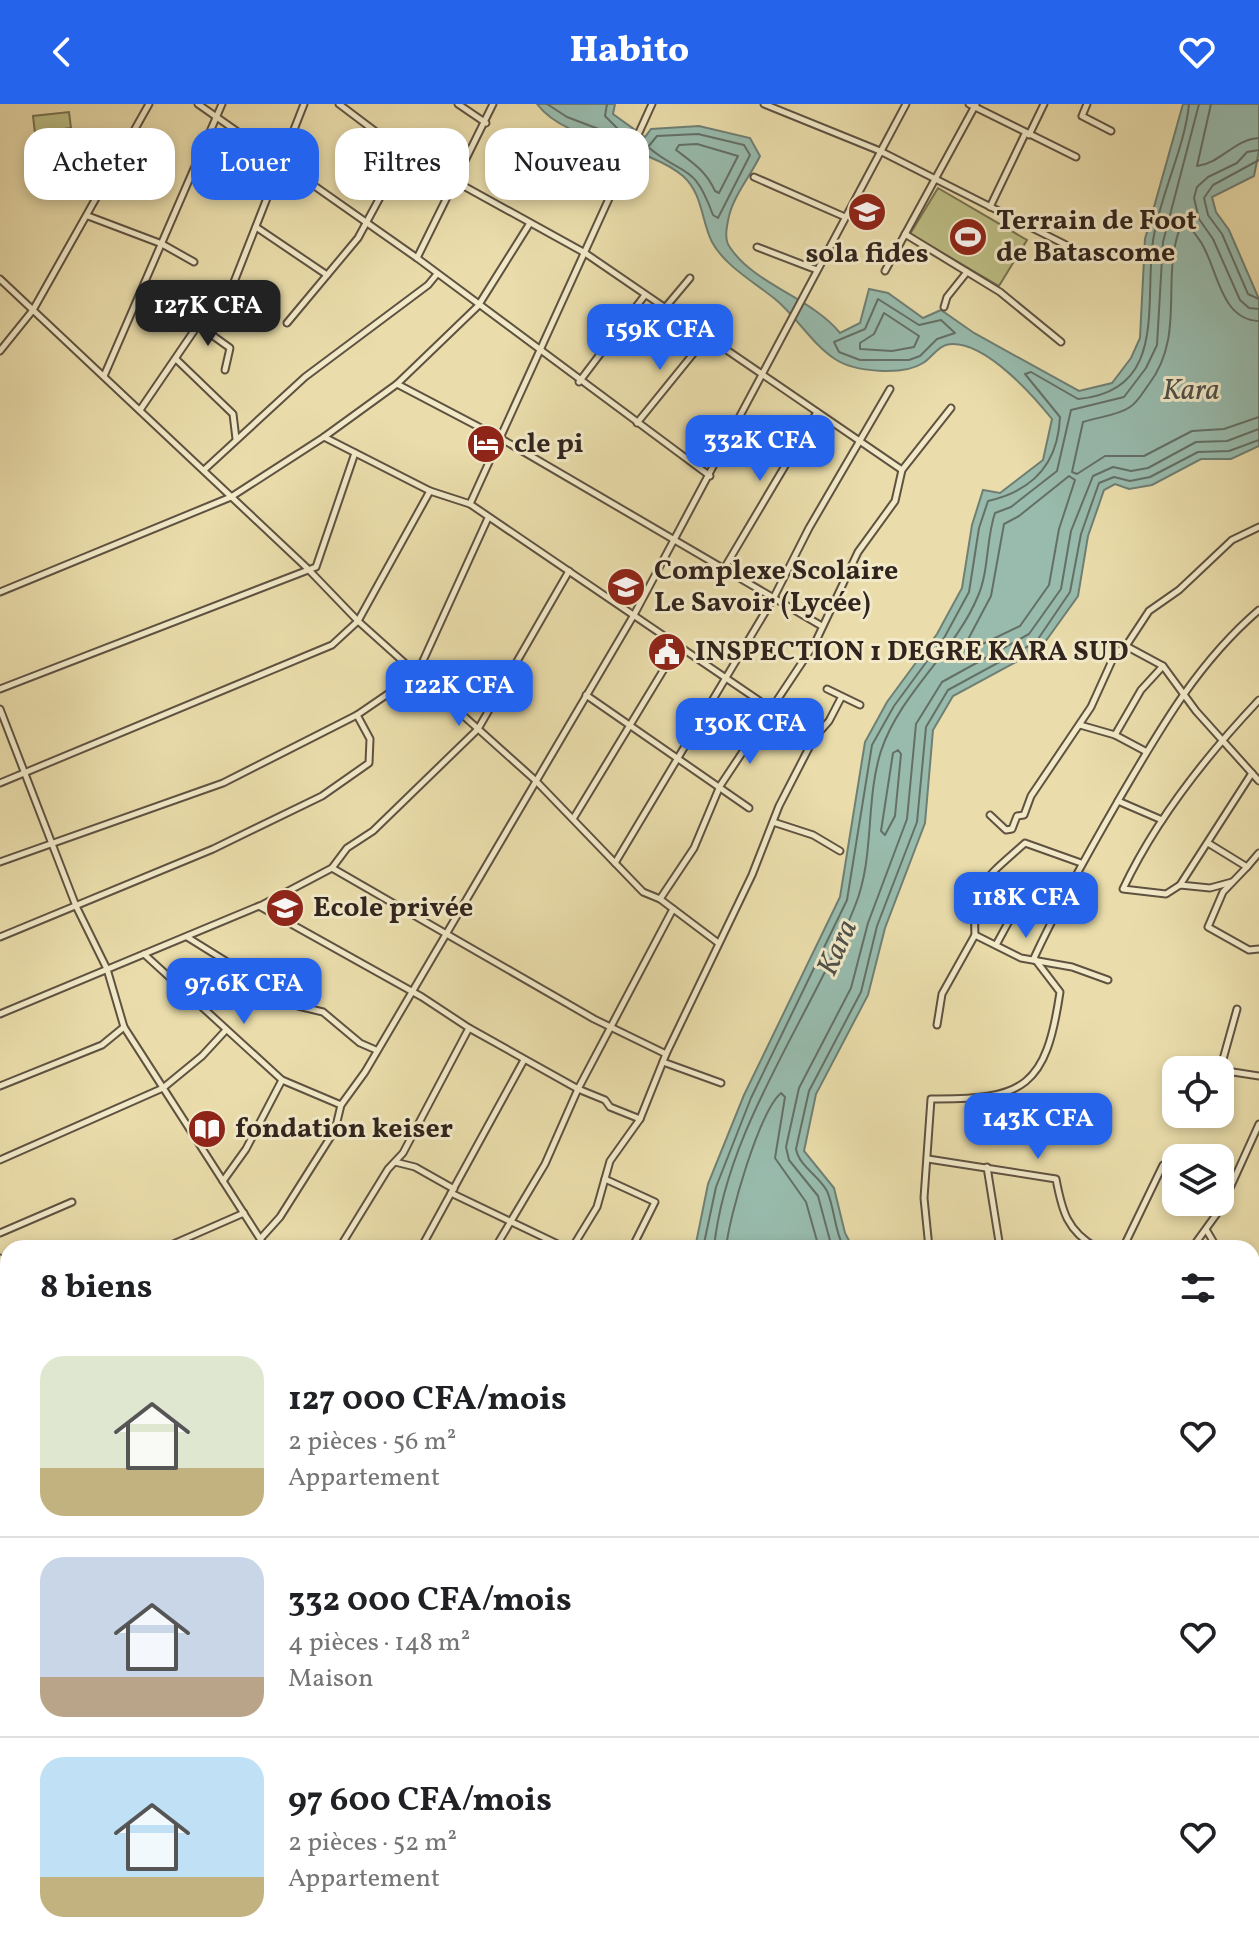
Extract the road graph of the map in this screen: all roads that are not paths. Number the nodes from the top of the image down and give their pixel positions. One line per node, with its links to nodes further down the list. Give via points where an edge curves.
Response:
1 (149, 104): 32 (street)
2 (198, 104): 14 (street)
3 (222, 104): 14 (street)
4 (304, 104): 17 (street)
5 (339, 104): 18 (street)
6 (458, 104): 15 (street)
7 (493, 104): 15 (street)
8 (652, 104): 41 (street)
9 (764, 104): 21 (street)
10 (906, 104): 21 (street)
11 (1044, 104): 20 (street)
12 (1087, 104): 19 (street, via 1082,116)
13 (973, 105): 20 (street); 25 (street)
14 (216, 117): 16 (street); 38 (street)
15 (486, 123): 22 (street)
16 (231, 128)
17 (294, 128)
18 (371, 128)
19 (1111, 131)
20 (1027, 134): 23 (street); 31 (street)
21 (880, 151): 25 (street); 33 (street)
22 (469, 156)
23 (1076, 157)
24 (754, 177): 33 (street)
25 (936, 180): 31 (street); 37 (street)
26 (469, 189): 35 (street)
27 (319, 191): 34 (street)
28 (266, 200): 36 (street)
29 (377, 200): 34 (street)
30 (447, 200): 42 (street)
31 (990, 207): 40 (street)
32 (88, 216): 38 (street); 55 (street)
33 (845, 217): 44 (street)
34 (365, 222): 42 (street); 48 (street)
35 (530, 223): 41 (street); 52 (street)
36 (256, 227): 48 (street); 57 (street, via 234,282)
37 (905, 234): 45 (street); 46 (street)
38 (162, 244): 43 (street); 65 (street)
39 (757, 247): 44 (street)
40 (1070, 247)
41 (585, 253): 51 (street); 61 (street)
42 (417, 258): 47 (street)
43 (194, 262)
44 (817, 270): 64 (street)
45 (885, 271)
46 (967, 272): 53 (street); 59 (street)
47 (437, 274): 52 (street); 75 (street, via 305,377)
48 (327, 275): 56 (street)
49 (690, 278): 54 (street)
50 (0, 279): 55 (street)
51 (645, 295): 54 (street); 66 (street)
52 (478, 306): 61 (street); 67 (street)
53 (944, 307)
54 (664, 309): 58 (street)
55 (33, 310): 60 (street); 65 (street)
56 (287, 323)
57 (198, 325): 62 (street); 63 (street, via 230,348)
58 (706, 338): 64 (street); 72 (street)
59 (1061, 342)
60 (0, 351)
61 (538, 352): 66 (street); 74 (street)
62 (177, 360): 70 (street); 75 (street, via 233,414)
63 (225, 370)
64 (761, 375): 71 (street); 80 (street)
65 (104, 376): 70 (street)
66 (579, 382): 72 (street)
67 (397, 384): 73 (street); 74 (street)
68 (890, 389): 76 (street)
69 (951, 408): 79 (street)
70 (140, 410): 78 (street)
71 (817, 412): 76 (street); 87 (street)
72 (637, 423): 80 (street)
73 (324, 437): 77 (street); 82 (street)
74 (500, 438): 83 (street); 86 (street)
75 (236, 440): 78 (street)
76 (860, 440): 79 (street); 91 (street)
77 (355, 453): 81 (street); 88 (street, via 316,567)
78 (204, 470): 82 (street)
79 (902, 470): 95 (street, via 895,501 858,552)
80 (710, 476): 86 (street)
81 (430, 491): 83 (street); 94 (street)
82 (231, 497): 88 (street); 90 (street)
83 (470, 504): 84 (street)
84 (488, 518): 89 (street); 99 (street)
85 (1259, 527): 97 (street, via 1232,540 1149,611)
86 (676, 540): 87 (street); 93 (street)
87 (725, 567): 91 (street)
88 (307, 568): 94 (street); 101 (street)
89 (569, 571): 93 (street); 113 (street)
90 (0, 592)
91 (773, 599): 95 (street); 100 (street)
92 (1259, 610): 103 (street, via 1218,648)
93 (635, 613): 96 (street); 104 (street)
94 (358, 621): 99 (street); 119 (street, via 332,645)
95 (820, 625): 109 (street, via 793,679)
96 (678, 646): 100 (street); 112 (street)
97 (1126, 646): 98 (street); 111 (street, via 1115,654)
98 (1163, 666): 103 (street); 114 (street, via 1141,690)
99 (417, 674): 110 (street); 113 (street)
100 (723, 676): 109 (street); 118 (street)
101 (0, 689)
102 (827, 689): 105 (street)
103 (1182, 694): 116 (street); 117 (street)
104 (586, 695): 112 (street); 121 (street)
105 (841, 698): 107 (street); 115 (street)
106 (1259, 700): 116 (street)
107 (860, 705)
108 (0, 709): 119 (street)
109 (768, 709): 115 (street); 124 (street)
110 (357, 715): 131 (street, via 223,783); 144 (street, via 370,739 369,763 360,772 213,849)
111 (1080, 725): 114 (street); 127 (street, via 1062,745 1012,829 1006,830)
112 (631, 726): 118 (street); 128 (street)
113 (478, 729): 121 (street); 139 (street, via 373,831 347,848)
114 (1115, 735): 117 (street)
115 (814, 738): 130 (street)
116 (1223, 738): 120 (street); 129 (street)
117 (1145, 751): 125 (street)
118 (677, 759): 124 (street); 136 (street)
119 (25, 772): 123 (street); 131 (street)
120 (1252, 773): 122 (street); 132 (street)
121 (535, 780): 128 (street); 147 (street)
122 (1259, 781)
123 (0, 783)
124 (720, 786): 126 (street); 142 (street, via 694,848)
125 (1118, 801): 129 (street); 137 (street)
126 (749, 808)
127 (990, 815)
128 (573, 819): 136 (street)
129 (1162, 820): 141 (street, via 1123,889 1166,894)
130 (773, 822): 133 (street); 151 (street)
131 (53, 841): 135 (street); 144 (street)
132 (1208, 843): 138 (street); 141 (street)
133 (840, 851)
134 (1259, 853): 138 (street)
135 (0, 862)
136 (615, 863): 142 (street, via 643,892)
137 (1081, 863): 148 (street, via 1025,843 990,871 973,910); 155 (street)
138 (1247, 867): 140 (street)
139 (332, 868): 145 (street); 147 (street)
140 (1232, 882): 141 (street, via 1210,888); 153 (street, via 1208,927 1249,950)
141 (1180, 885)
142 (660, 899): 146 (street)
143 (1002, 901): 152 (street, via 1015,910)
144 (76, 906): 150 (street); 156 (street)
145 (259, 906): 149 (street); 158 (street)
146 (673, 909): 151 (street); 163 (street)
147 (444, 933): 158 (street); 163 (street)
148 (975, 935): 152 (street); 161 (street, via 942,994)
149 (187, 936): 154 (street); 166 (street, via 298,1006 323,1012)
150 (0, 937)
151 (717, 942): 167 (street)
152 (996, 945): 155 (street, via 1021,958)
153 (1259, 949)
154 (144, 954): 156 (street); 165 (street)
155 (1034, 958): 157 (street); 181 (street, via 1060,992 1048,1052 1024,1085 973,1099 931,1099)
156 (107, 969): 160 (street); 162 (street)
157 (1108, 980)
158 (411, 990): 164 (street); 166 (street)
159 (1237, 1009): 168 (street)
160 (0, 1014)
161 (937, 1025)
162 (124, 1027): 175 (street, via 102,1045); 176 (street)
163 (610, 1027): 167 (street); 177 (street)
164 (469, 1028): 169 (street); 183 (street)
165 (226, 1030): 173 (street); 176 (street)
166 (376, 1050): 178 (street)
167 (666, 1054): 170 (street)
168 (1224, 1056)
169 (525, 1059): 177 (street); 189 (street)
170 (663, 1062): 174 (street); 179 (street)
171 (1234, 1072): 172 (street)
172 (1259, 1076)
173 (282, 1080): 178 (street); 188 (street)
174 (721, 1083)
175 (0, 1086)
176 (163, 1088): 182 (street); 188 (street)
177 (578, 1089): 179 (street); 193 (street, via 545,1164)
178 (341, 1105): 196 (street, via 335,1130)
179 (640, 1119): 187 (street, via 618,1148)
180 (1259, 1124): 186 (street)
181 (928, 1159): 184 (street); 205 (street, via 924,1198)
182 (0, 1160)
183 (395, 1162): 189 (street, via 415,1167); 199 (street)
184 (987, 1167): 206 (street); 207 (street, via 1056,1179 1066,1223)
185 (1162, 1167): 208 (street)
186 (1234, 1173)
187 (605, 1179): 203 (street, via 597,1207); 204 (street, via 655,1202)
188 (223, 1181): 191 (street)
189 (452, 1191): 193 (street); 200 (street)
190 (72, 1202): 195 (street)
191 (244, 1213): 196 (street); 197 (street)
192 (1213, 1216): 194 (street)
193 (509, 1222): 201 (street); 202 (street)
194 (1207, 1230): 209 (street); 210 (street)
195 (0, 1233)
196 (262, 1237): 198 (street)
197 (182, 1240)
198 (263, 1240)
199 (345, 1240)
200 (425, 1240)
201 (499, 1240)
202 (551, 1240)
203 (574, 1240)
204 (636, 1240)
205 (928, 1240)
206 (999, 1240)
207 (1084, 1240)
208 (1127, 1240)
209 (1199, 1240)
210 (1213, 1240)

